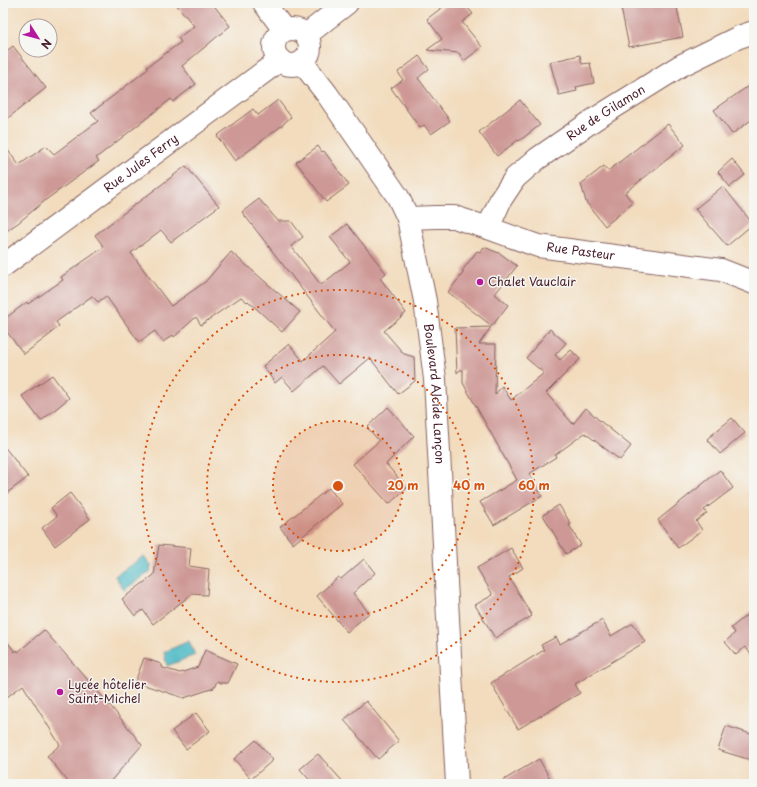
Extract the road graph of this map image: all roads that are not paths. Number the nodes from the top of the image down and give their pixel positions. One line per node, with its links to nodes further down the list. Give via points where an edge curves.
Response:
1 (264, 3): 3 (street)
2 (347, 3): 5 (street)
3 (284, 30): 5 (street, via 296,29); 6 (street, via 274,44 274,50)
4 (754, 32): 9 (street, Rue de Gilamon, via 680,66 537,159 514,178 501,198)
5 (306, 35): 7 (street, via 310,52)
6 (280, 60): 7 (street, via 291,65); 10 (street, Rue Jules Ferry)
7 (302, 62): 8 (street, Boulevard Alcide Lançon, via 398,197)
8 (408, 218): 9 (street, Rue Pasteur, via 454,217); 12 (street, Boulevard Alcide Lançon, via 424,301 435,379)
9 (488, 228): 11 (street, Rue Pasteur, via 538,246 720,270)
10 (3, 266)
11 (754, 283)
12 (457, 784)

